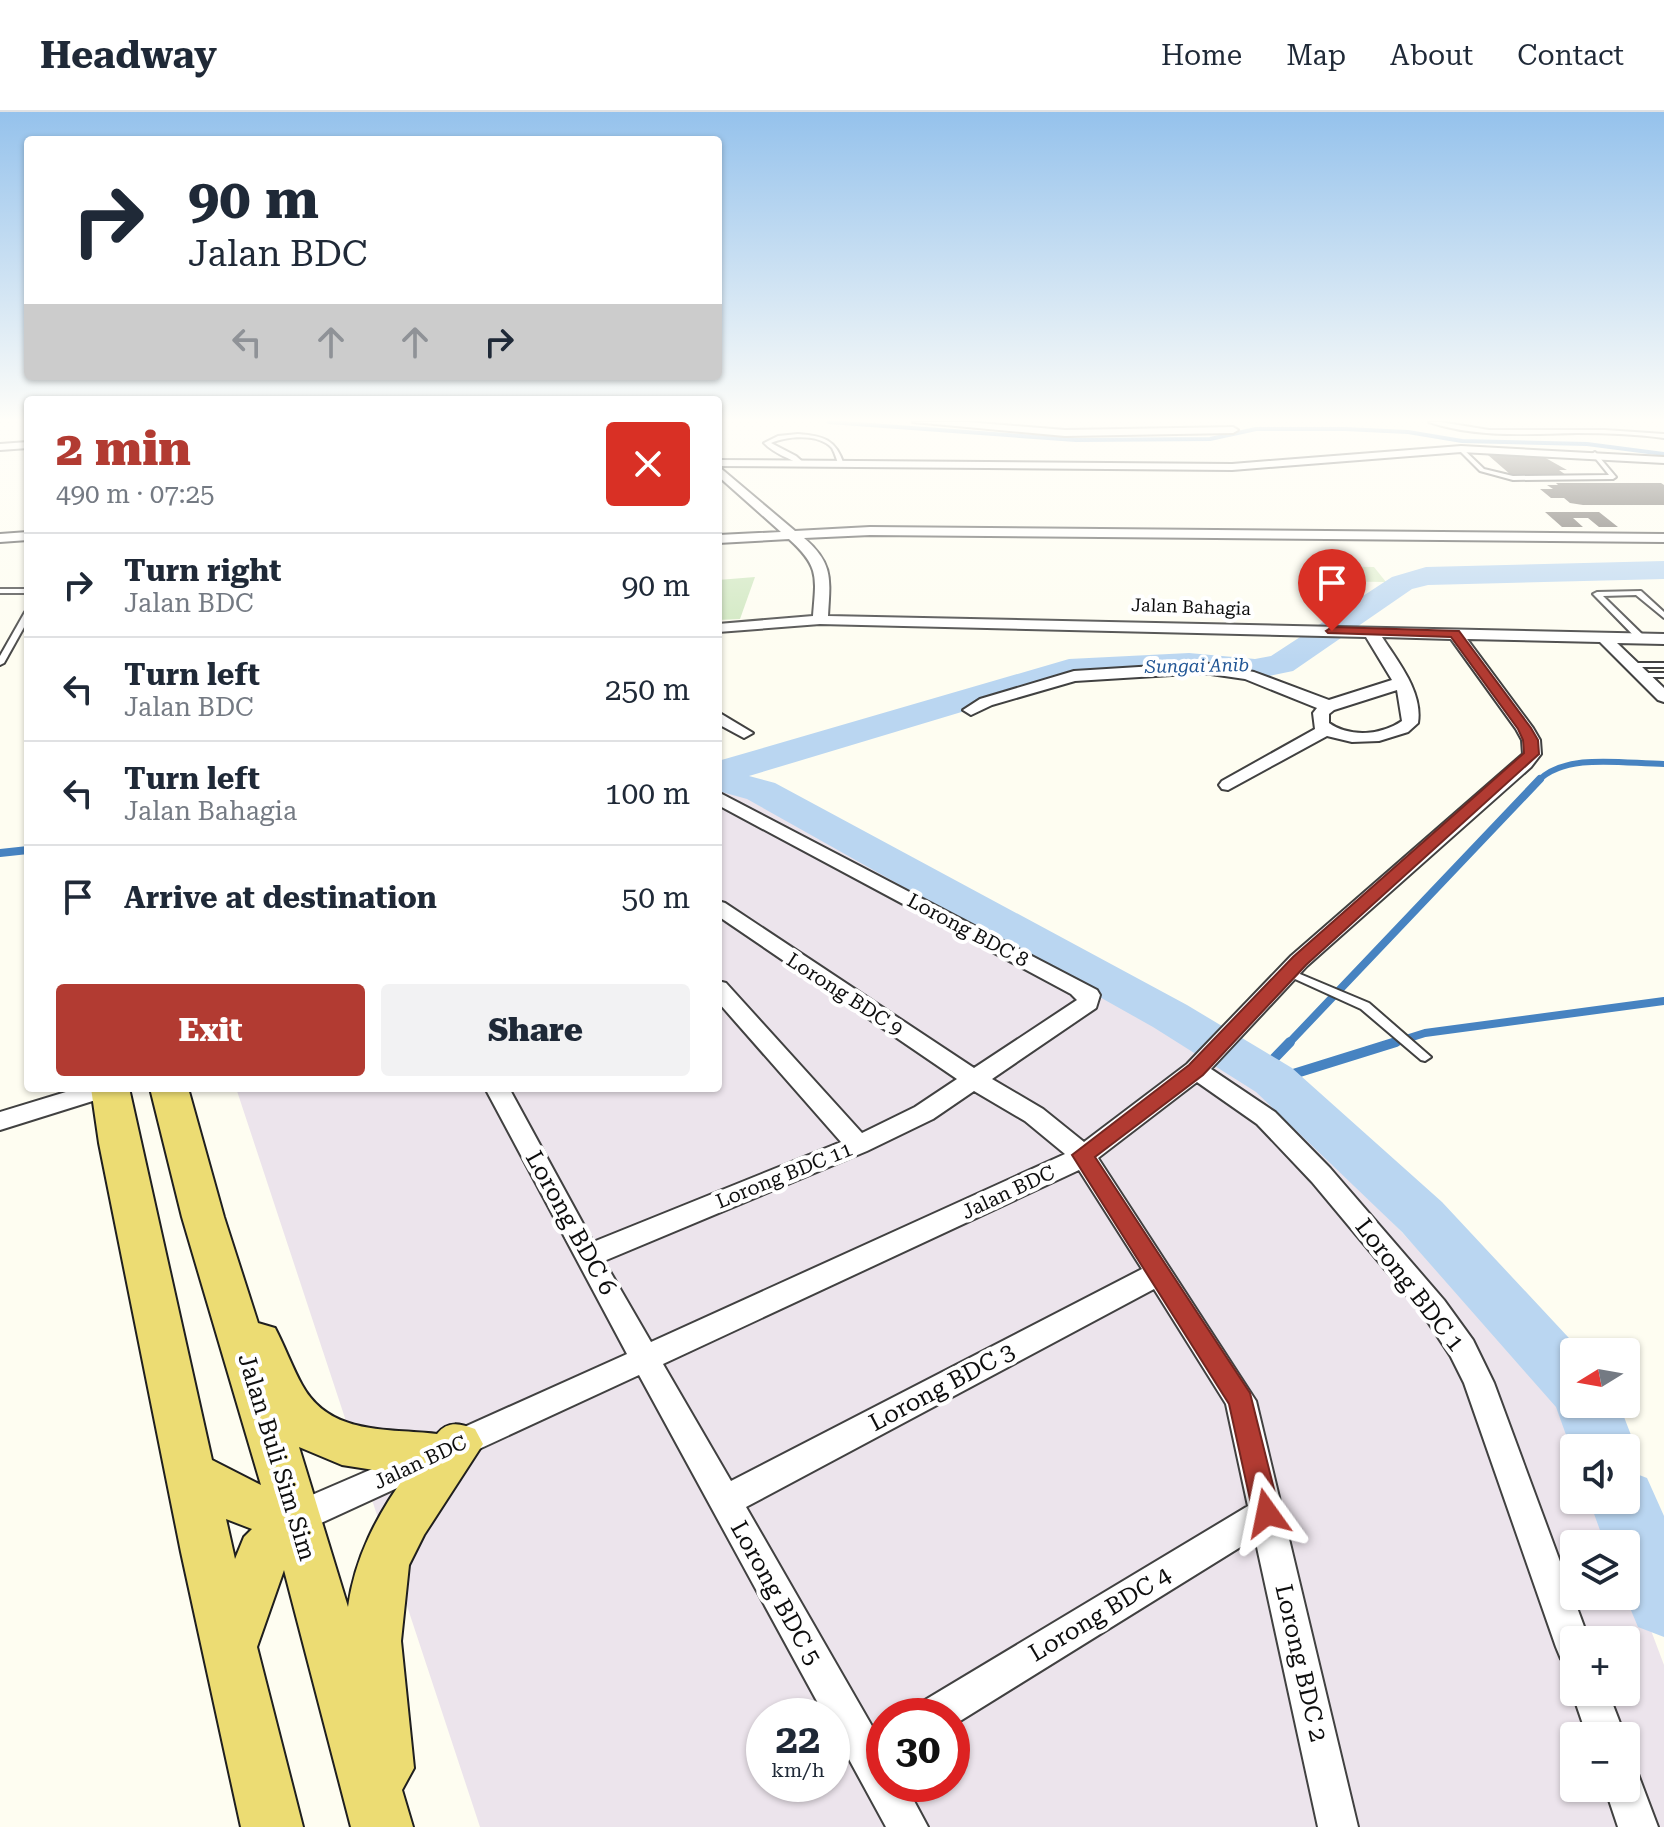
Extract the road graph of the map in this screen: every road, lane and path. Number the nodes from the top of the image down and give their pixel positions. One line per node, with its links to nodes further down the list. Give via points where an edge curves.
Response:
1 (755, 502): 2 (street)
2 (792, 534): 5 (street); 6 (street); 10 (street, via 821,566)
3 (24, 536): 4 (street)
4 (0, 538)
5 (1664, 538)
6 (722, 539)
7 (0, 591): 8 (lane)
8 (24, 591)
9 (1664, 616): 16 (lane, via 1638,593 1597,594)
10 (820, 620): 12 (street, Jalan Bahagia); 13 (street, Jalan Bahagia)
11 (24, 621): 18 (lane)
12 (722, 628)
13 (1371, 632): 14 (street, Jalan Bahagia); 22 (street)
14 (1455, 634): 15 (street, Jalan Bahagia); 32 (street, Jalan BDC, via 1524,728 1532,754)
15 (1604, 638): 16 (street, Jalan Bahagia); 20 (street)
16 (1642, 639): 17 (street, Jalan Bahagia)
17 (1664, 639)
18 (0, 663)
19 (1664, 665): 20 (lane)
20 (1637, 670): 21 (lane); 23 (street)
21 (1664, 675)
22 (1401, 683): 24 (street); 27 (street, via 1413,716 1404,729 1365,736)
23 (1664, 697)
24 (1328, 706): 25 (street, via 1248,675 1204,668 1074,676); 27 (street, via 1319,719)
25 (971, 710)
26 (722, 719): 28 (street)
27 (1326, 730): 29 (street)
28 (744, 733)
29 (1228, 785)
30 (722, 800): 36 (street, Lorong BDC 8, via 1089,995 1077,1011)
31 (722, 910): 36 (street, Lorong BDC 9)
32 (1288, 972): 34 (lane, via 1365,1006); 35 (street, Jalan BDC)
33 (722, 992): 42 (street)
34 (1425, 1057)
35 (1203, 1063): 43 (street, Jalan BDC); 53 (street, Lorong BDC 1, via 1321,1175 1434,1308 1462,1349)
36 (973, 1079): 42 (street, Lorong BDC 11, via 924,1113); 43 (street, Lorong BDC 2, via 1034,1115)
37 (95, 1092): 41 (street)
38 (109, 1092): 49 (main road)
39 (170, 1092): 45 (main road, Jalan Buli Sim Sim)
40 (499, 1092): 44 (street, Lorong BDC 6)
41 (0, 1121)
42 (858, 1145): 44 (street, Lorong BDC 11)
43 (1083, 1155): 46 (street, Lorong BDC 2); 47 (street, Jalan BDC)
44 (587, 1256): 47 (street, Lorong BDC 6)
45 (220, 1271): 48 (main road, via 293,1412 305,1425 322,1437 371,1450); 52 (main road, Jalan Buli Sim Sim)
46 (1159, 1273): 50 (street, Lorong BDC 3); 51 (street, Lorong BDC 2, via 1241,1401)
47 (646, 1358): 48 (street, Jalan BDC); 50 (street, Lorong BDC 5)
48 (447, 1450): 52 (street, Jalan BDC); 61 (main road, via 384,1563 372,1621)
49 (191, 1474): 52 (main road, via 246,1504); 54 (main road)
50 (725, 1501): 56 (street, Lorong BDC 5)
51 (1267, 1513): 55 (street, Lorong BDC 4); 63 (street, Lorong BDC 2)
52 (296, 1518): 54 (main road, via 263,1554); 60 (main road, Jalan Buli Sim Sim)
53 (1566, 1626)
54 (230, 1646): 59 (main road)
55 (963, 1698)
56 (866, 1734)
57 (897, 1802): 62 (street, Lorong BDC 5)
58 (1629, 1802): 64 (street)
59 (272, 1827)
60 (382, 1827)
61 (391, 1827)
62 (908, 1827)
63 (1338, 1827)
64 (1638, 1827)

